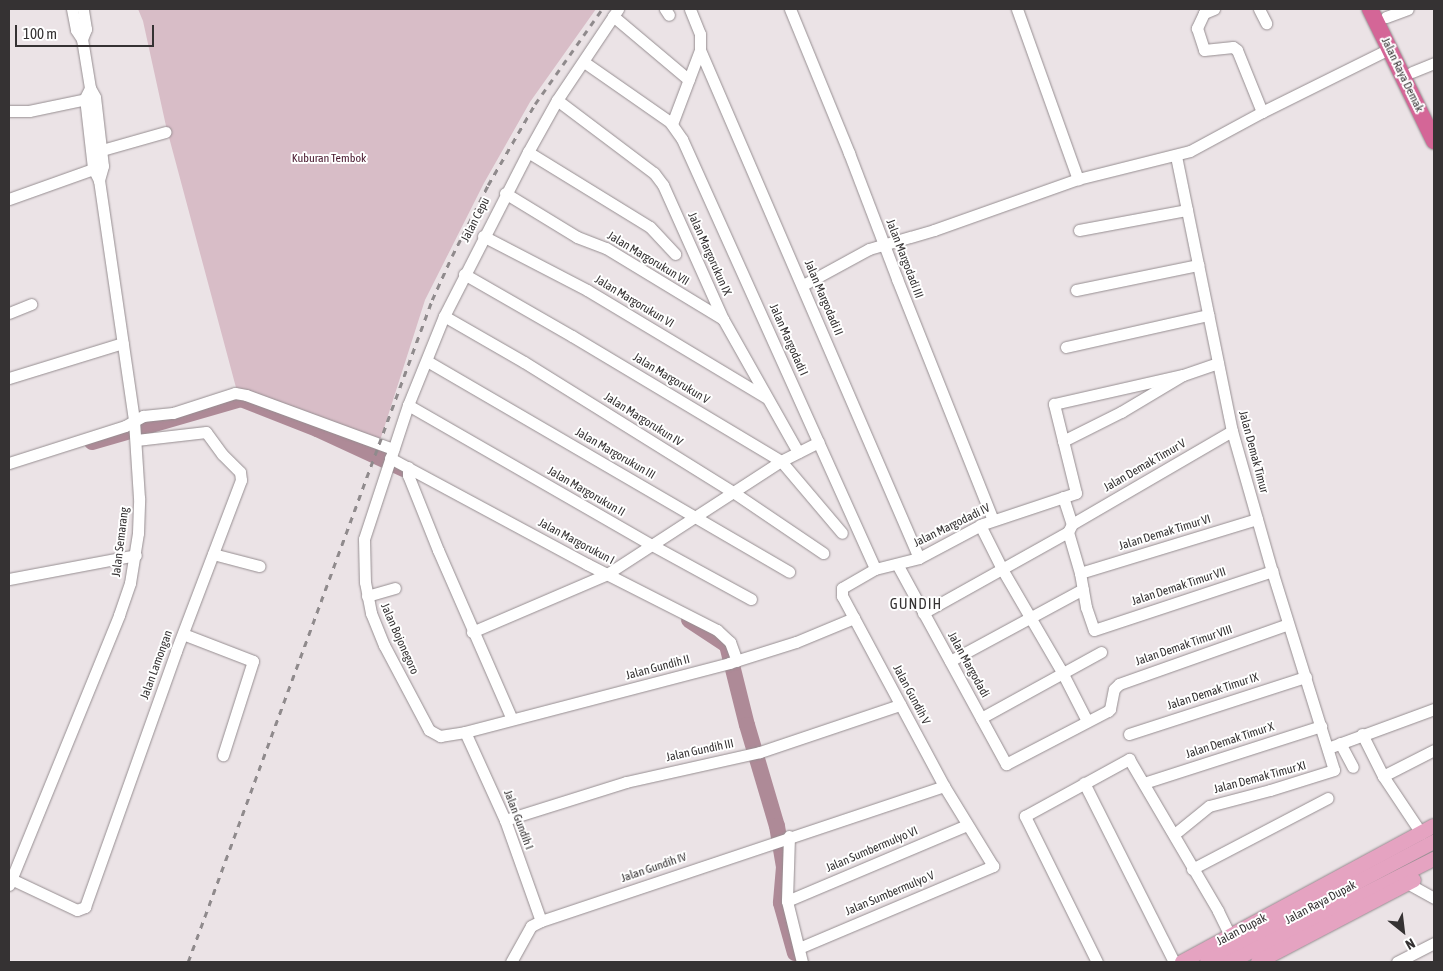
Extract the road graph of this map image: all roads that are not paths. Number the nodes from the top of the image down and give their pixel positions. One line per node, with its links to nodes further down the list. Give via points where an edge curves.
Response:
1 (72, 9): 13 (street, Jalan Semarang, via 76,30)
2 (83, 9): 13 (street, Jalan Semarang, via 86,29)
3 (690, 9): 15 (street, via 700,34)
4 (790, 9): 38 (street, Jalan Margodadi III)
5 (1017, 9): 32 (street)
6 (1214, 9): 23 (street, via 1204,13 1197,28 1204,50 1233,47 1237,50)
7 (1259, 9): 12 (street)
8 (1370, 9): 14 (highway, Jalan Raya Demak)
9 (1408, 9): 11 (street)
10 (616, 12): 16 (street, Jalan Cepu); 19 (street)
11 (1384, 13): 18 (highway, Jalan Raya Demak)
12 (1266, 23)
13 (82, 39): 20 (street, Jalan Semarang)
14 (1389, 49): 23 (street); 27 (highway, Jalan Raya Demak)
15 (700, 50): 19 (street); 42 (street, Jalan Margodadi II)
16 (584, 62): 21 (street, Jalan Cepu); 25 (street)
17 (1434, 64): 18 (street)
18 (1412, 72): 24 (highway, Jalan Raya Demak)
19 (689, 80): 25 (street)
20 (90, 94): 22 (street, via 29,110); 28 (street, Jalan Semarang); 31 (street, Jalan Semarang)
21 (557, 100): 29 (street, Jalan Cepu); 48 (street, Jalan Margorukun IX, via 659,179)
22 (9, 111)
23 (1262, 112): 30 (street, via 1202,146)
24 (1434, 116)
25 (672, 124): 61 (street, Jalan Margodadi I, via 686,148)
26 (166, 132): 28 (street)
27 (1434, 141)
28 (102, 150): 31 (street, Jalan Semarang)
29 (528, 152): 33 (street, Jalan Cepu); 39 (street, via 650,227)
30 (1176, 156): 32 (street); 35 (street, Jalan Demak Timur)
31 (98, 167): 34 (street); 49 (street, Jalan Semarang)
32 (1078, 179): 38 (street, via 934,230)
33 (505, 193): 37 (street, Jalan Cepu); 48 (street, Jalan Margorukun VII, via 577,237 606,248)
34 (9, 200)
35 (1187, 210): 36 (street); 40 (street, Jalan Demak Timur)
36 (1079, 230)
37 (483, 236): 41 (street, Jalan Cepu); 55 (street, Jalan Margorukun VI, via 582,286)
38 (883, 244): 42 (street, via 859,253); 71 (street, Jalan Margodadi III)
39 (675, 254)
40 (1198, 265): 43 (street); 46 (street, Jalan Demak Timur)
41 (464, 274): 47 (street, Jalan Cepu); 64 (street, Jalan Margorukun V)
42 (803, 285): 79 (street, Jalan Margodadi II)
43 (1076, 290)
44 (31, 304): 45 (street)
45 (9, 313)
46 (1208, 315): 50 (street); 52 (street, Jalan Demak Timur)
47 (444, 316): 51 (street, Jalan Cepu); 67 (street, Jalan Margorukun IV)
48 (723, 319): 55 (street, Jalan Margorukun IX)
49 (123, 343): 54 (street); 57 (street, Jalan Semarang)
50 (1066, 347)
51 (427, 360): 56 (street, Jalan Cepu); 69 (street, Jalan Margorukun III)
52 (1218, 363): 53 (street); 58 (street, Jalan Demak Timur)
53 (1183, 375): 60 (street, via 1121,412); 60 (street, via 1054,404)
54 (9, 378)
55 (767, 398): 62 (street, Jalan Margorukun IX)
56 (408, 405): 63 (street, Jalan Cepu); 75 (street, Jalan Margorukun II)
57 (134, 422): 59 (street, Jalan Semarang); 63 (street, Jalan Margorukun I, via 143,416 173,413 227,395 241,394); 65 (street, Jalan Margorukun I)
58 (1232, 431): 70 (street, Jalan Demak Timur); 73 (street, Jalan Demak Timur V)
59 (136, 438): 77 (street, Jalan Lamongan, via 206,432 240,472 241,480); 78 (street, Jalan Semarang, via 140,498)
60 (1063, 441): 68 (street, Jalan Margodadi IV, via 1076,493)
61 (819, 442): 62 (street); 82 (street, Jalan Margodadi I)
62 (798, 452): 64 (street)
63 (390, 458): 66 (street, Jalan Margorukun I); 91 (street, Jalan Bojonegoro, via 363,544)
64 (781, 461): 67 (street); 74 (street, Jalan Margorukun V)
65 (9, 464)
66 (408, 470): 87 (street, Jalan Margorukun I); 97 (street)
67 (733, 492): 69 (street); 76 (street, Jalan Margorukun IV)
68 (1062, 497): 71 (street, Jalan Margodadi IV); 73 (street)
69 (696, 517): 75 (street); 85 (street, Jalan Margorukun III, via 735,543)
70 (1257, 519): 84 (street, Jalan Demak Timur); 86 (street, Jalan Demak Timur VI)
71 (993, 520): 72 (street, Jalan Margodadi IV)
72 (980, 525): 79 (street, Jalan Margodadi IV); 83 (street)
73 (1070, 528): 83 (street, Jalan Demak Timur V); 86 (street)
74 (842, 534)
75 (650, 544): 87 (street); 92 (street, Jalan Margorukun II)
76 (823, 553)
77 (213, 554): 81 (street); 98 (street, Jalan Lamongan)
78 (136, 555): 88 (street); 134 (street, Jalan Semarang, via 119,615)
79 (920, 558): 80 (street, Jalan Margodadi IV)
80 (897, 564): 82 (street, Jalan Gundih V); 93 (street, Jalan Margodadi)
81 (259, 566)
82 (876, 569): 94 (street, Jalan Gundih V, via 842,588 842,595)
83 (1002, 569): 93 (street, Jalan Demak Timur V); 95 (street)
84 (1272, 571): 90 (street, Jalan Demak Timur VII, via 1094,630); 96 (street, Jalan Demak Timur)
85 (789, 572)
86 (1080, 573): 90 (street)
87 (604, 575): 97 (street); 101 (street, Jalan Margorukun I, via 717,630 730,642)
88 (9, 579)
89 (395, 588): 91 (street)
90 (1083, 589): 95 (street)
91 (367, 596): 110 (street, Jalan Bojonegoro, via 384,645 429,730 440,736)
92 (751, 599)
93 (923, 613): 100 (street, Jalan Margodadi)
94 (854, 618): 101 (street, Jalan Gundih II, via 796,642); 104 (street, Jalan Gundih V)
95 (1031, 618): 100 (street); 102 (street)
96 (1288, 624): 103 (street, Jalan Demak Timur); 108 (street, Jalan Demak Timur VIII, via 1119,684 1114,689 1110,709)
97 (472, 632): 107 (street)
98 (183, 634): 116 (street, via 253,661); 134 (street, Jalan Lamongan, via 85,908 78,910)
99 (1101, 652): 102 (street)
100 (950, 661): 106 (street, Jalan Margodadi)
101 (734, 662): 107 (street, Jalan Gundih II)
102 (1063, 674): 106 (street); 108 (street)
103 (1306, 677): 109 (street, Jalan Demak Timur); 111 (street, Jalan Demak Timur IX)
104 (900, 705): 121 (street, Jalan Gundih V); 123 (street, Jalan Gundih III, via 756,753 626,782)
105 (1434, 709): 112 (street)
106 (981, 718): 108 (street, Jalan Margodadi, via 1008,764)
107 (512, 719): 110 (street, Jalan Gundih II)
108 (1087, 721)
109 (1321, 726): 114 (street, Jalan Demak Timur); 119 (street, Jalan Demak Timur X)
110 (465, 732): 123 (street, Jalan Gundih I)
111 (1129, 734)
112 (1362, 734): 113 (street); 118 (street)
113 (1340, 743): 114 (street); 117 (street)
114 (1328, 748): 126 (street, Jalan Demak Timur XI, via 1333,772 1209,806)
115 (1434, 750): 118 (street)
116 (223, 755)
117 (1353, 767)
118 (1383, 776): 127 (street)
119 (1147, 782)
120 (1084, 783): 132 (street, via 1130,760); 144 (street, via 1025,816); 145 (street)
121 (944, 786): 124 (street, Jalan Gundih V); 128 (street, Jalan Gundih IV)
122 (1328, 798): 132 (street)
123 (505, 820): 138 (street, Jalan Gundih I)
124 (967, 825): 131 (street, Jalan Gundih V); 137 (street, Jalan Sumbermulyo VI)
125 (1434, 826): 127 (main road, Jalan Dupak)
126 (1178, 831)
127 (1421, 833): 139 (main road, Jalan Dupak)
128 (783, 838): 137 (street); 138 (street, Jalan Gundih IV)
129 (1434, 842): 147 (main road, Jalan Raya Dupak)
130 (1434, 859): 148 (main road, Jalan Raya Dupak)
131 (992, 866): 141 (street, Jalan Sumbermulyo V)
132 (1192, 869): 139 (street)
133 (1434, 869): 135 (main road)
134 (9, 881)
135 (1407, 883): 136 (street); 149 (main road)
136 (1434, 898)
137 (787, 901): 141 (street)
138 (541, 920): 142 (street, via 531,926)
139 (1230, 936): 146 (main road, Jalan Dupak)
140 (1434, 943): 150 (street)
141 (798, 948): 143 (street)
142 (511, 962)
143 (802, 962)
144 (1098, 962)
145 (1174, 962)
146 (1182, 962)
147 (1207, 962)
148 (1230, 962)
149 (1258, 962)
150 (1397, 962)

